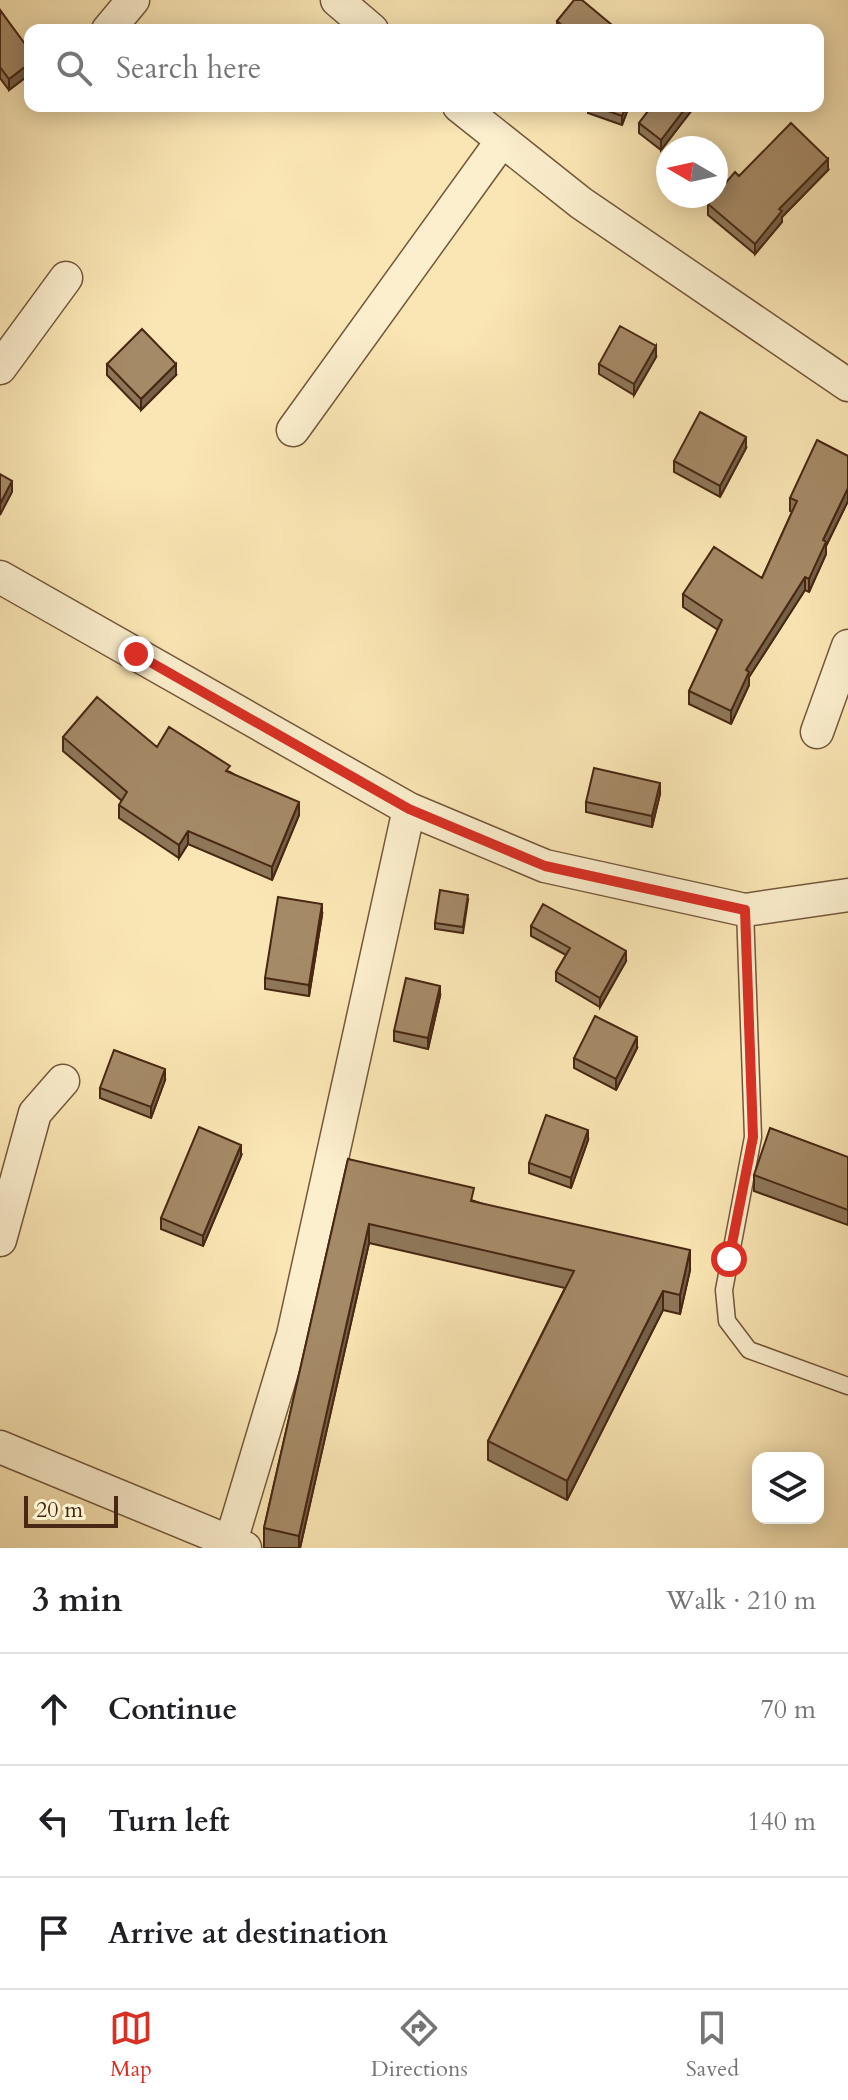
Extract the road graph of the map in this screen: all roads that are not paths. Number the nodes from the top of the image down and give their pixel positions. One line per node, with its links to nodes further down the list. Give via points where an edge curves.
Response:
1 (133, 0): 3 (street)
2 (337, 0): 4 (street)
3 (113, 24)
4 (365, 24)
5 (466, 112): 6 (street)
6 (501, 142): 9 (street, via 581,203); 10 (street)
7 (66, 278): 8 (street)
8 (0, 368)
9 (848, 385)
10 (293, 430)
11 (0, 577): 14 (street)
12 (848, 646): 13 (street)
13 (817, 732)
14 (409, 809): 16 (street, via 545,866); 21 (street, via 293,1335)
15 (848, 895): 16 (street)
16 (745, 910): 19 (lane, via 753,1137 724,1290 727,1321 749,1350)
17 (63, 1081): 18 (street, via 35,1113)
18 (0, 1240)
19 (848, 1386)
20 (0, 1447): 21 (street)
21 (235, 1545)

